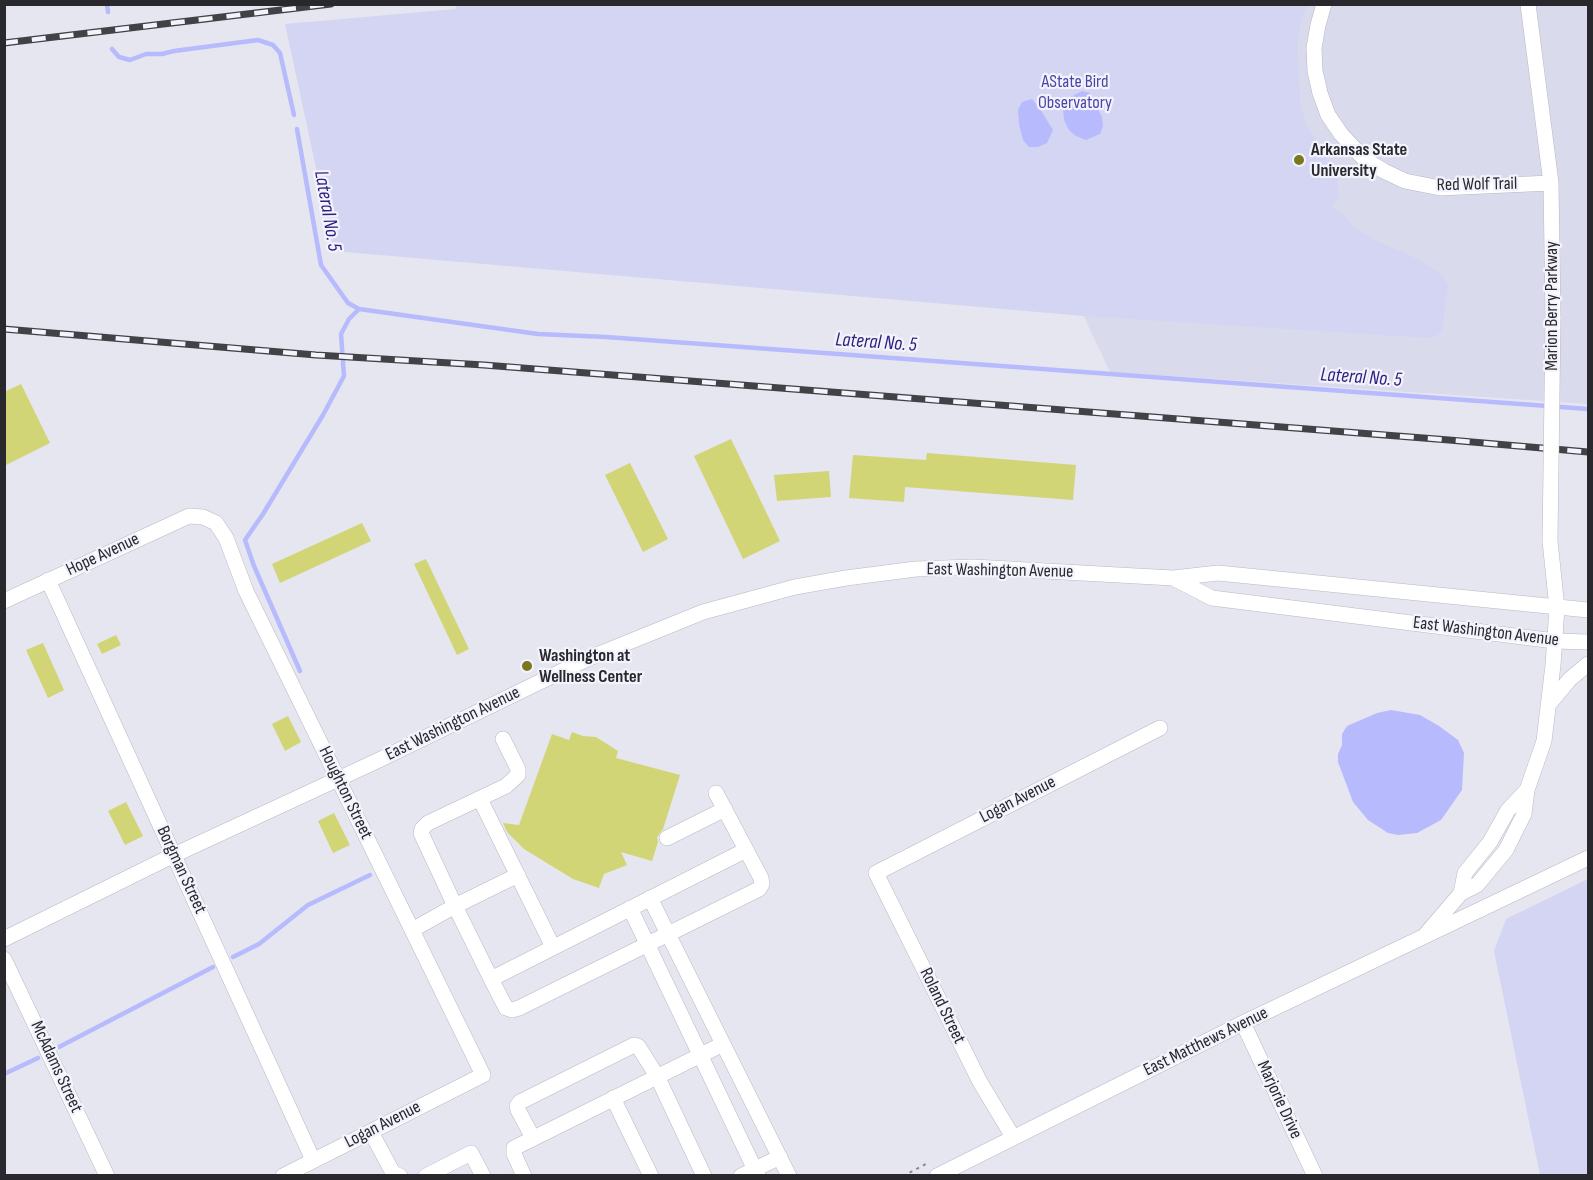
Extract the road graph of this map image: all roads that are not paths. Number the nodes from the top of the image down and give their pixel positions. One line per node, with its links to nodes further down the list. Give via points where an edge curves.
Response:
1 (1324, 4): 3 (street, Red Wolf Trail, via 1314,48 1320,93 1328,115 1364,159 1405,181 1440,188)
2 (1528, 4): 3 (street, Marion Berry Parkway)
3 (1551, 183): 8 (street, Marion Berry Parkway, bridge, via 1550,541)
4 (203, 517): 6 (street, Hope Avenue, via 189,516); 16 (street, Houghton Street, via 220,527 246,591)
5 (1173, 578): 8 (street, East Washington Avenue, via 1218,573); 10 (street, East Washington Avenue, via 1212,598); 16 (street, East Washington Avenue, via 973,567 916,569 753,597 703,612 597,655)
6 (48, 580): 7 (street, Hope Avenue); 22 (street, Borgman Street)
7 (4, 601)
8 (1557, 608): 9 (street, East Washington Avenue); 10 (street, East Matthews Avenue)
9 (1588, 610)
10 (1555, 641): 11 (street, East Washington Avenue); 13 (street, East Matthews Avenue)
11 (1588, 642)
12 (1588, 664): 13 (street)
13 (1550, 703): 31 (street, East Matthews Avenue, via 1524,814 1506,850 1477,885 1461,893)
14 (1160, 728): 24 (street, Logan Avenue)
15 (503, 739): 18 (street, via 518,775)
16 (338, 779): 22 (street, East Washington Avenue); 29 (street, Houghton Street)
17 (716, 793): 19 (street)
18 (480, 799): 25 (street); 27 (street, via 428,823 421,833)
19 (724, 809): 20 (street); 21 (street)
20 (667, 838)
21 (746, 850): 26 (street); 30 (street, via 761,878 759,889)
22 (174, 855): 32 (street, East Washington Avenue); 49 (street, Borgman Street)
23 (1588, 858): 31 (street)
24 (876, 873): 46 (street, Roland Street, via 980,1082)
25 (518, 875): 27 (street); 34 (street)
26 (650, 898): 28 (street); 30 (street)
27 (455, 906): 29 (street); 36 (street)
28 (630, 908): 33 (street); 34 (street)
29 (412, 930): 42 (street, Houghton Street)
30 (668, 934): 33 (street); 37 (street)
31 (1423, 938): 39 (street, East Matthews Avenue)
32 (4, 939)
33 (648, 945): 36 (street, via 512,1010 503,1004); 38 (street)
34 (553, 947): 36 (street)
35 (4, 959): 52 (street, McAdams Street)
36 (491, 979)
37 (703, 1004): 38 (street); 40 (street)
38 (682, 1015): 41 (street)
39 (1243, 1023): 46 (street, East Matthews Avenue); 61 (street, Marjorie Drive)
40 (723, 1044): 41 (street); 48 (street)
41 (701, 1056): 43 (street); 50 (street)
42 (483, 1075): 45 (street, Logan Avenue)
43 (657, 1076): 44 (street); 47 (street, via 643,1052 634,1045 520,1102 517,1106); 58 (street)
44 (613, 1098): 47 (street); 57 (street)
45 (371, 1131): 49 (street, Logan Avenue); 53 (street, via 393,1173)
46 (1013, 1137): 60 (street, East Matthews Avenue)
47 (533, 1138): 56 (street, via 513,1151)
48 (780, 1157): 50 (street); 59 (street)
49 (313, 1160): 51 (street, Logan Avenue)
50 (751, 1173)
51 (285, 1175)
52 (107, 1176)
53 (400, 1176)
54 (426, 1176): 55 (street, via 471,1153)
55 (483, 1176)
56 (524, 1176)
57 (651, 1176)
58 (704, 1176)
59 (789, 1176)
60 (937, 1176)
61 (1316, 1176)

